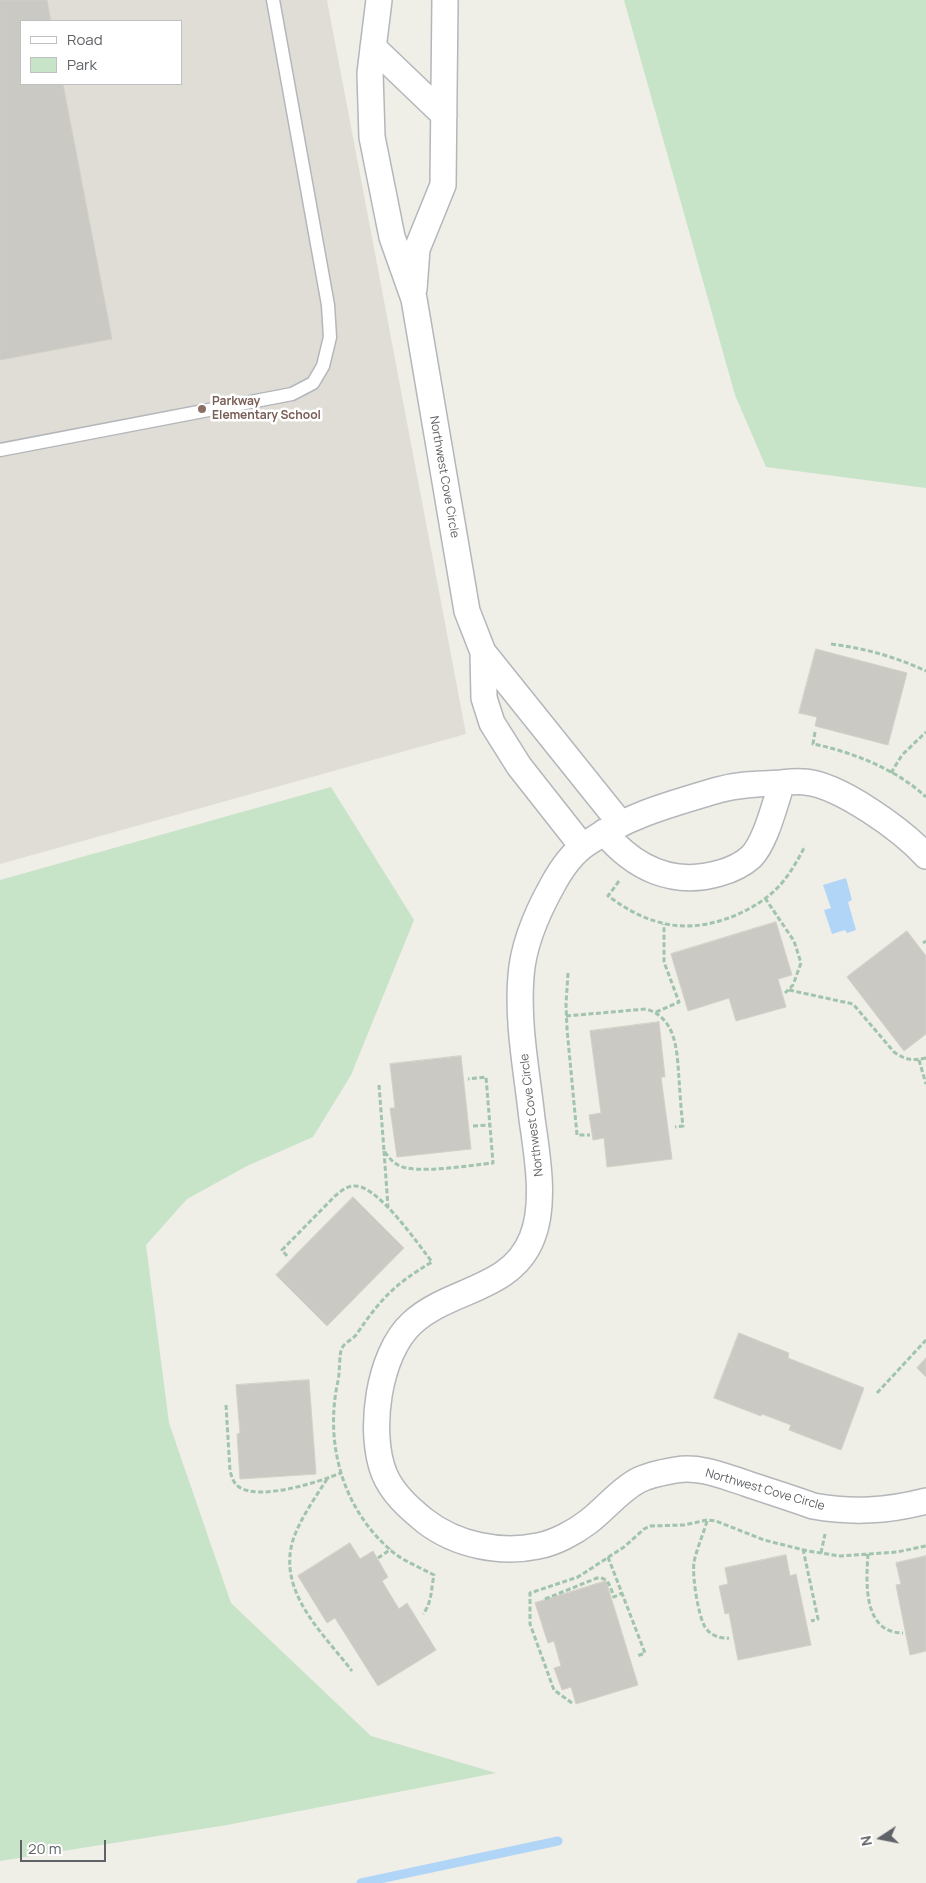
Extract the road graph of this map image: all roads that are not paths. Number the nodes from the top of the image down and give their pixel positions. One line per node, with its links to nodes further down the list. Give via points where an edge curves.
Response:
1 (273, 0): 7 (lane, via 328,305 330,337 323,366 313,383 292,394)
2 (379, 0): 4 (street, Northwest Cove Circle)
3 (445, 0): 5 (street, Northwest Cove Circle)
4 (373, 47): 5 (street); 6 (street, Northwest Cove Circle, via 370,73 372,137 392,238)
5 (444, 115): 6 (street, Northwest Cove Circle, via 443,185 417,250)
6 (414, 299): 8 (street, Northwest Cove Circle, via 468,611)
7 (0, 450)
8 (482, 652): 10 (street, Northwest Cove Circle); 11 (street, Northwest Cove Circle, via 484,698 492,723 519,766)
9 (782, 783): 10 (street, Northwest Cove Circle, via 739,784 645,811); 10 (street, via 764,835 751,857 733,869 706,877 670,877 639,863 617,847); 12 (street, Northwest Cove Circle, via 805,782 827,787 890,824)
10 (612, 828): 11 (street, Northwest Cove Circle)
11 (582, 846): 13 (street, Northwest Cove Circle, via 561,870 540,907 521,973 520,1007 540,1182 534,1234 526,1251 512,1268 497,1279 433,1308 410,1324 391,1353 377,1409 376,1438 385,1475 410,1508 440,1532 477,1545 499,1548 542,1546 586,1524 638,1481 680,1469 706,1471 830,1509 870,1511)
12 (926, 856)
13 (926, 1502)

